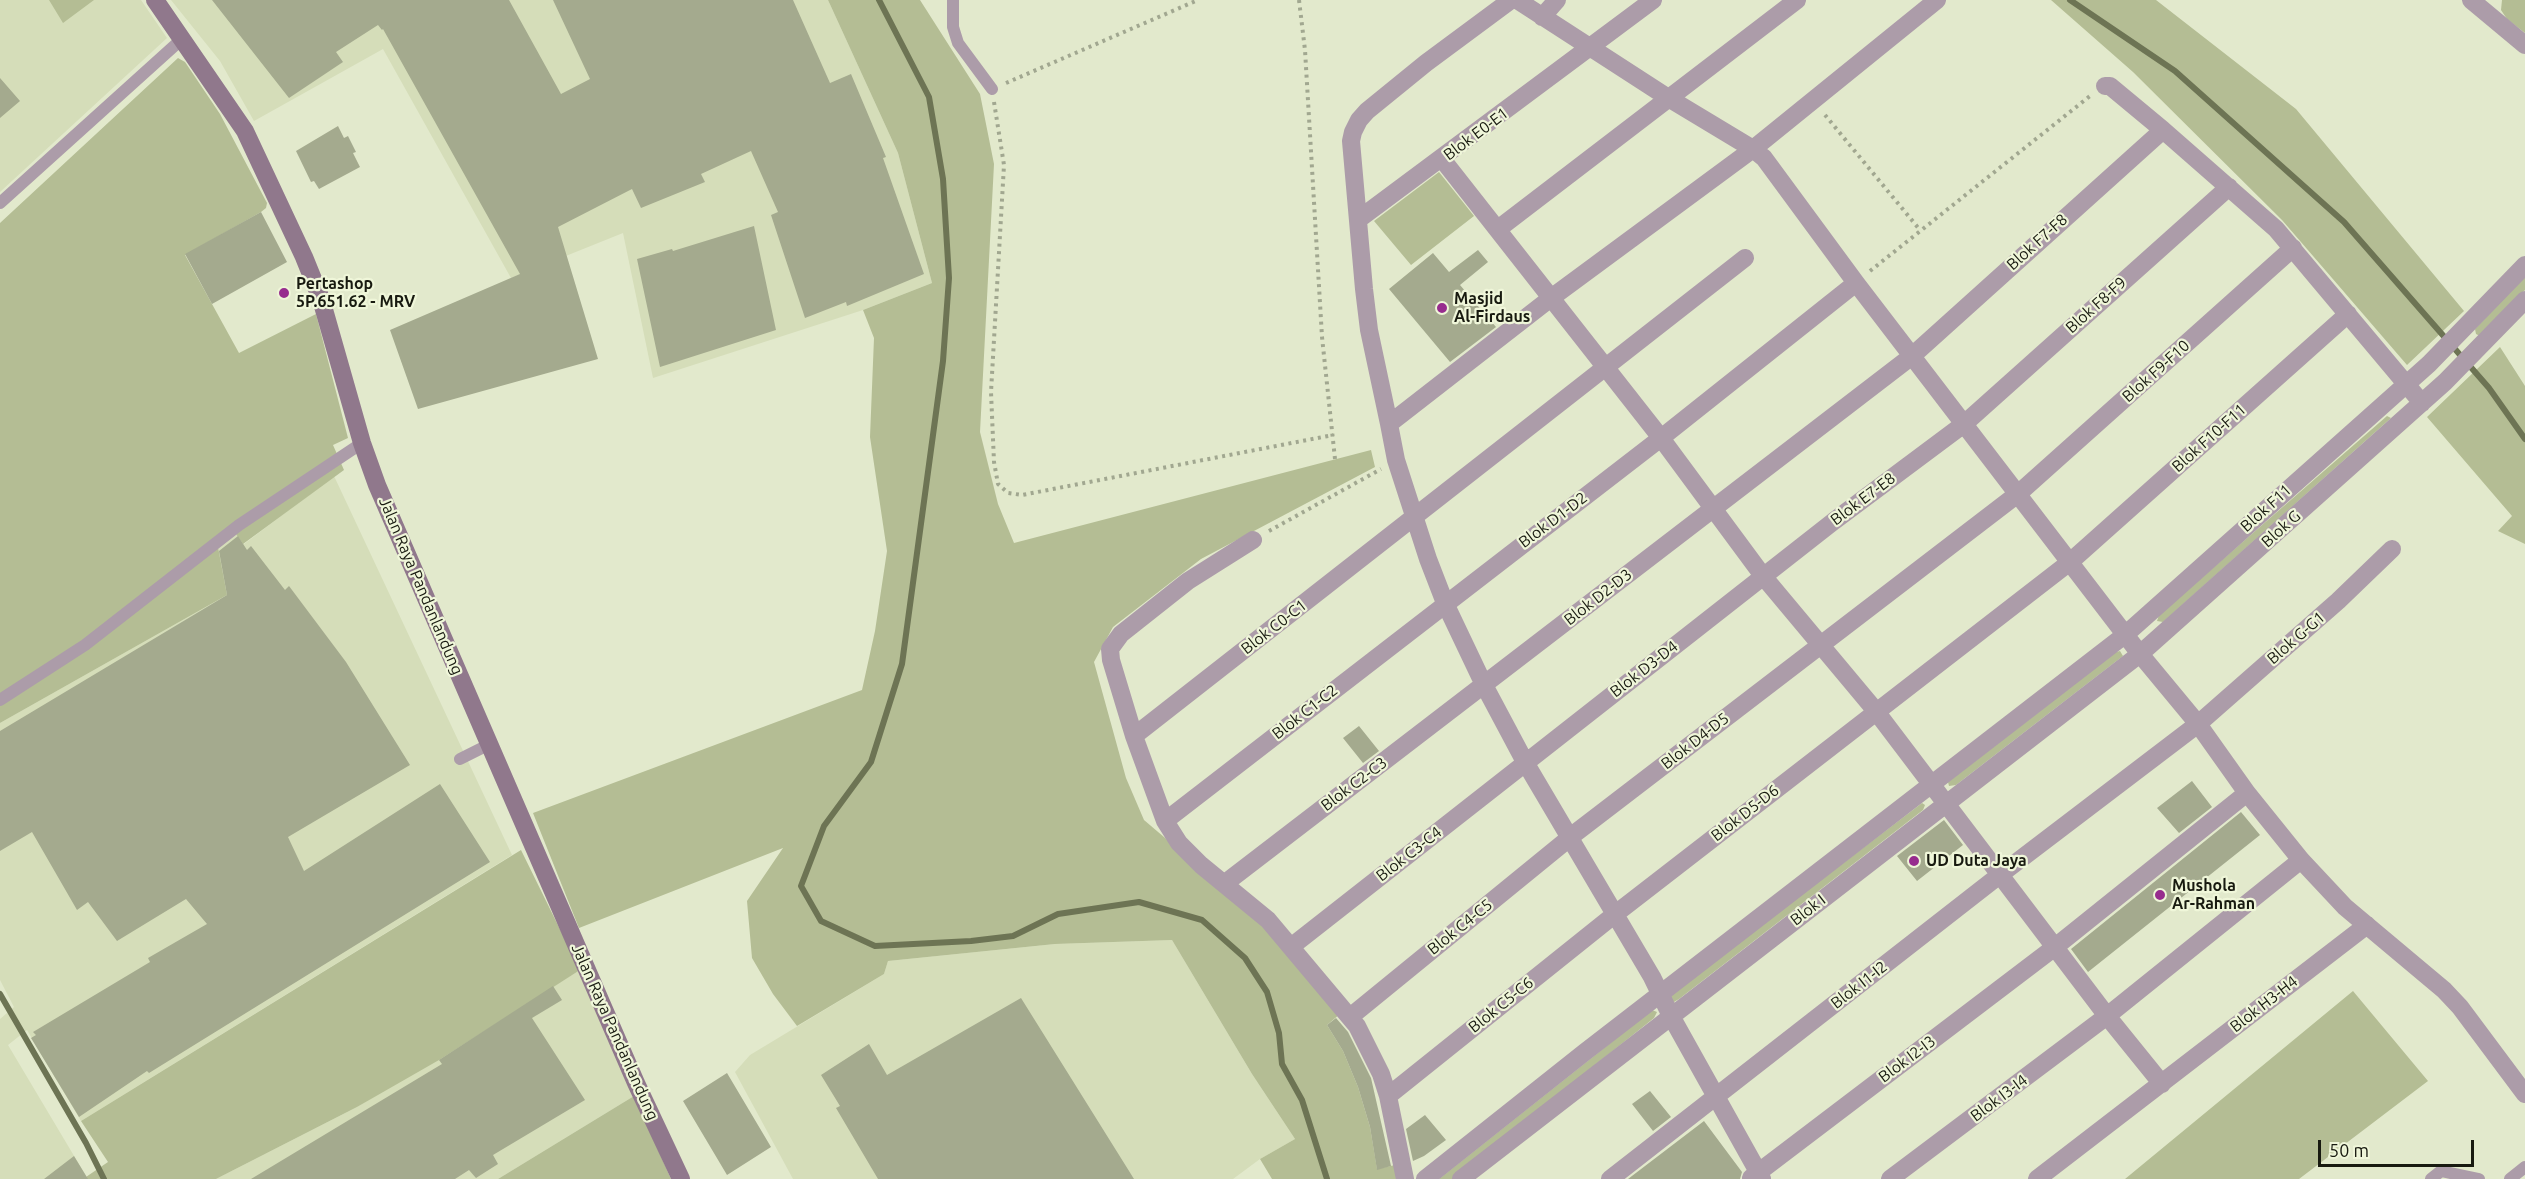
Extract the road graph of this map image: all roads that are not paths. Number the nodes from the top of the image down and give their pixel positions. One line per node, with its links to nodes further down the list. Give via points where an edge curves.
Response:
1 (155, 0): 11 (street, Jalan Raya Pandanlandung)
2 (953, 0): 15 (lane, via 953,27 958,43)
3 (1510, 0): 22 (street, via 1359,120 1351,141)
4 (1517, 0): 10 (street)
5 (1557, 0): 10 (street)
6 (1653, 0): 13 (street, Blok E0-E1)
7 (1797, 0): 16 (street)
8 (1937, 0): 18 (street)
9 (2482, 4): 12 (street)
10 (1542, 17): 13 (street)
11 (183, 38): 21 (lane); 38 (street, Jalan Raya Pandanlandung, via 245,131 304,257 321,299)
12 (2525, 45)
13 (1591, 48): 16 (street); 19 (street, Blok E0-E1)
14 (2105, 86): 17 (street, via 2110,86)
15 (992, 89)
16 (1670, 99): 18 (street); 23 (street)
17 (2163, 130): 20 (street); 31 (street, Blok F7-F8)
18 (1753, 149): 27 (street, via 1764,158); 28 (street)
19 (1442, 159): 22 (street, Blok E0-E1); 23 (street)
20 (2229, 187): 24 (street); 36 (street, Blok F8-F9)
21 (0, 203)
22 (1359, 219): 35 (street, via 1369,330)
23 (1498, 229): 28 (street)
24 (2293, 248): 30 (street); 39 (street, Blok F9-F10)
25 (1745, 258): 32 (street, Blok C0-C1)
26 (2525, 265): 33 (street, Blok F11, via 2460,334)
27 (1856, 283): 31 (street); 37 (street, Blok D1-D2)
28 (1551, 298): 32 (street); 35 (street)
29 (2525, 300): 34 (street, Blok G)
30 (2348, 314): 33 (street); 44 (street, Blok F10-F11)
31 (1912, 356): 36 (street); 40 (street, Blok F7-F8)
32 (1607, 368): 37 (street); 41 (street, Blok C0-C1)
33 (2406, 383): 34 (street); 47 (street, Blok F11)
34 (2422, 403): 49 (street, Blok G)
35 (1389, 424): 41 (street)
36 (1964, 424): 39 (street); 45 (street, Blok E7-E8)
37 (1661, 438): 40 (street); 46 (street, Blok D1-D2)
38 (362, 443): 51 (lane, via 239,525 85,645); 55 (street, Jalan Raya Pandanlandung, via 420,588)
39 (2019, 493): 44 (street); 48 (street, Blok F9-F10)
40 (1712, 509): 45 (street); 50 (street, Blok D2-D3)
41 (1414, 517): 46 (street); 54 (street, Blok C0-C1)
42 (1253, 540): 54 (street, via 1188,581 1115,640 1110,649 1111,660)
43 (2392, 549): 53 (street, Blok G-G1)
44 (2070, 562): 47 (street); 52 (street, Blok F10-F11)
45 (1763, 576): 48 (street); 57 (street, Blok D3-D4)
46 (1445, 603): 50 (street); 61 (street, Blok C1-C2)
47 (2126, 634): 49 (street); 58 (street, Blok F11)
48 (1820, 645): 52 (street); 62 (street, Blok D4-D5)
49 (2140, 654): 53 (street); 60 (street, Blok G)
50 (1484, 685): 57 (street); 65 (street, Blok C2-C3)
51 (0, 700)
52 (1875, 710): 58 (street); 66 (street, Blok D5-D6)
53 (2198, 724): 59 (street); 64 (street, Blok G-G1)
54 (1134, 736): 61 (street)
55 (490, 744): 56 (lane); 80 (street, Jalan Raya Pandanlandung)
56 (460, 759)
57 (1525, 762): 62 (street); 68 (street, Blok C3-C4)
58 (1931, 783): 60 (street); 70 (street, Blok F11)
59 (2247, 793): 63 (street); 69 (street, Blok I2-I3)
60 (1946, 804): 64 (street); 71 (street, Blok I)
61 (1165, 821): 65 (street, via 1179,843)
62 (1569, 838): 66 (street); 73 (street, Blok C4-C5)
63 (2301, 860): 67 (street); 72 (street, Blok I3-I4)
64 (2001, 874): 69 (street); 77 (street, Blok I1-I2)
65 (1224, 884): 68 (street, via 1268,920)
66 (1614, 915): 70 (street); 76 (street, Blok C5-C6)
67 (2367, 925): 74 (street, Blok H3-H4); 75 (street, via 2452,999)
68 (1292, 946): 73 (street)
69 (2055, 947): 72 (street); 79 (street, Blok I2-I3)
70 (1660, 994): 71 (street); 82 (street, Blok F11)
71 (1671, 1016): 77 (street); 83 (street, Blok I)
72 (2108, 1016): 74 (street); 85 (street, Blok I3-I4)
73 (1350, 1017): 76 (street, via 1372,1054)
74 (2162, 1084): 86 (street, Blok H3-H4)
75 (2525, 1094)
76 (1388, 1096): 81 (street)
77 (1717, 1096): 79 (street); 84 (street, Blok I1-I2)
78 (2525, 1167): 89 (lane)
79 (1757, 1177)
80 (681, 1179)
81 (1405, 1179)
82 (1425, 1179)
83 (1461, 1179)
84 (1610, 1179)
85 (1890, 1179)
86 (2037, 1179)
87 (2431, 1179): 88 (lane, via 2441,1171)
88 (2479, 1179)
89 (2510, 1179)

